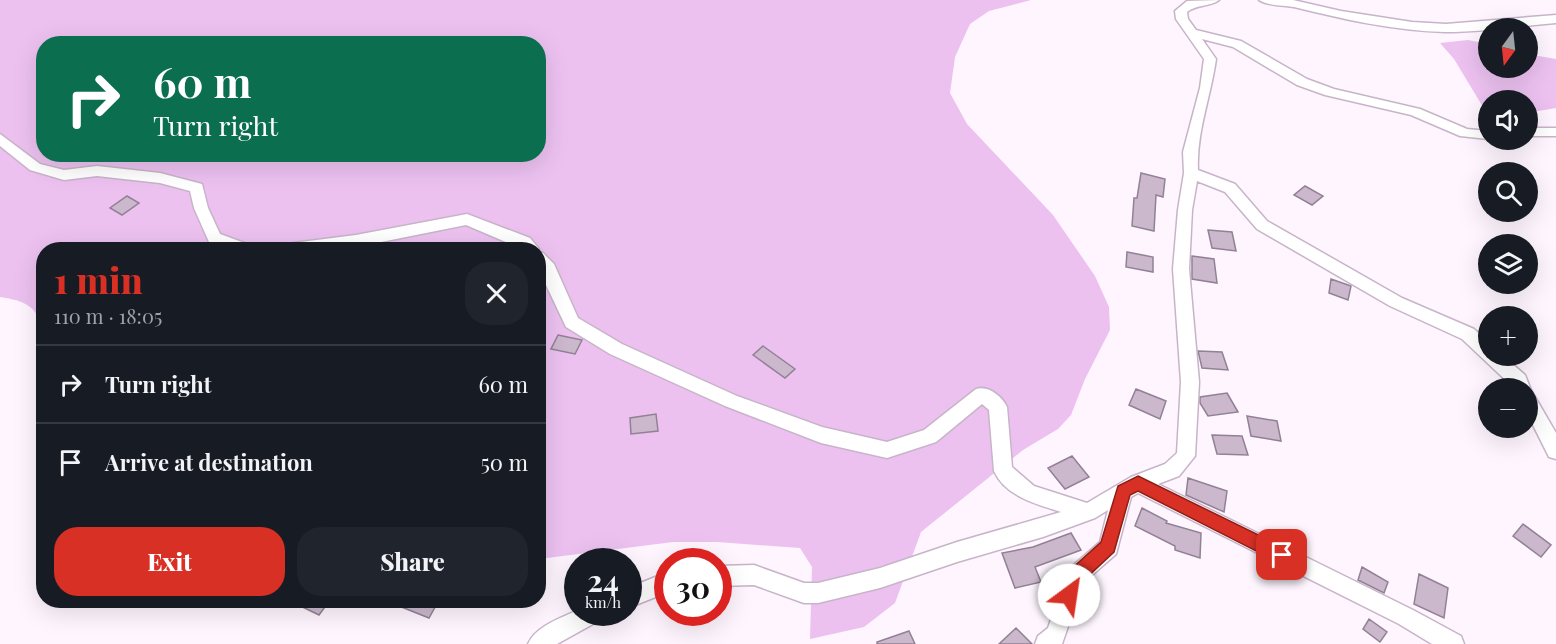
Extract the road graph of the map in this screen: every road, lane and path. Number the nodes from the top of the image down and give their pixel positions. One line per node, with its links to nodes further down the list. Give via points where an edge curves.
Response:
1 (1213, 0): 4 (street, via 1191,3 1181,11)
2 (1265, 0): 3 (street, via 1412,26 1446,28)
3 (1554, 21)
4 (1193, 33): 7 (street, via 1237,44 1302,82 1330,92 1415,112 1465,134); 9 (street, via 1210,59 1190,152)
5 (1538, 132): 6 (street)
6 (1556, 132)
7 (1478, 135)
8 (0, 139): 10 (street, via 35,167 64,175 108,172 160,178 197,188 214,238)
9 (1191, 173): 14 (street, via 1230,188 1262,225 1396,302 1468,334); 19 (street, via 1181,269 1190,382 1186,456 1172,470)
10 (226, 242)
11 (348, 242): 12 (street, via 467,219)
12 (525, 242)
13 (546, 266): 20 (street, via 572,322 616,349 821,435 887,450 930,436 982,394 998,407 1003,471 1028,493)
14 (1478, 343)
15 (1503, 366): 16 (street)
16 (1517, 378)
17 (1538, 417): 18 (street)
18 (1556, 451)
19 (1131, 487): 20 (street); 24 (street, via 1108,547 1075,577 1056,635); 25 (street, via 1406,617)
20 (1088, 512): 21 (street, via 880,578 818,593 804,593 753,574)
21 (732, 575)
22 (568, 626): 23 (street)
23 (539, 644)
24 (1046, 644)
25 (1453, 644)

